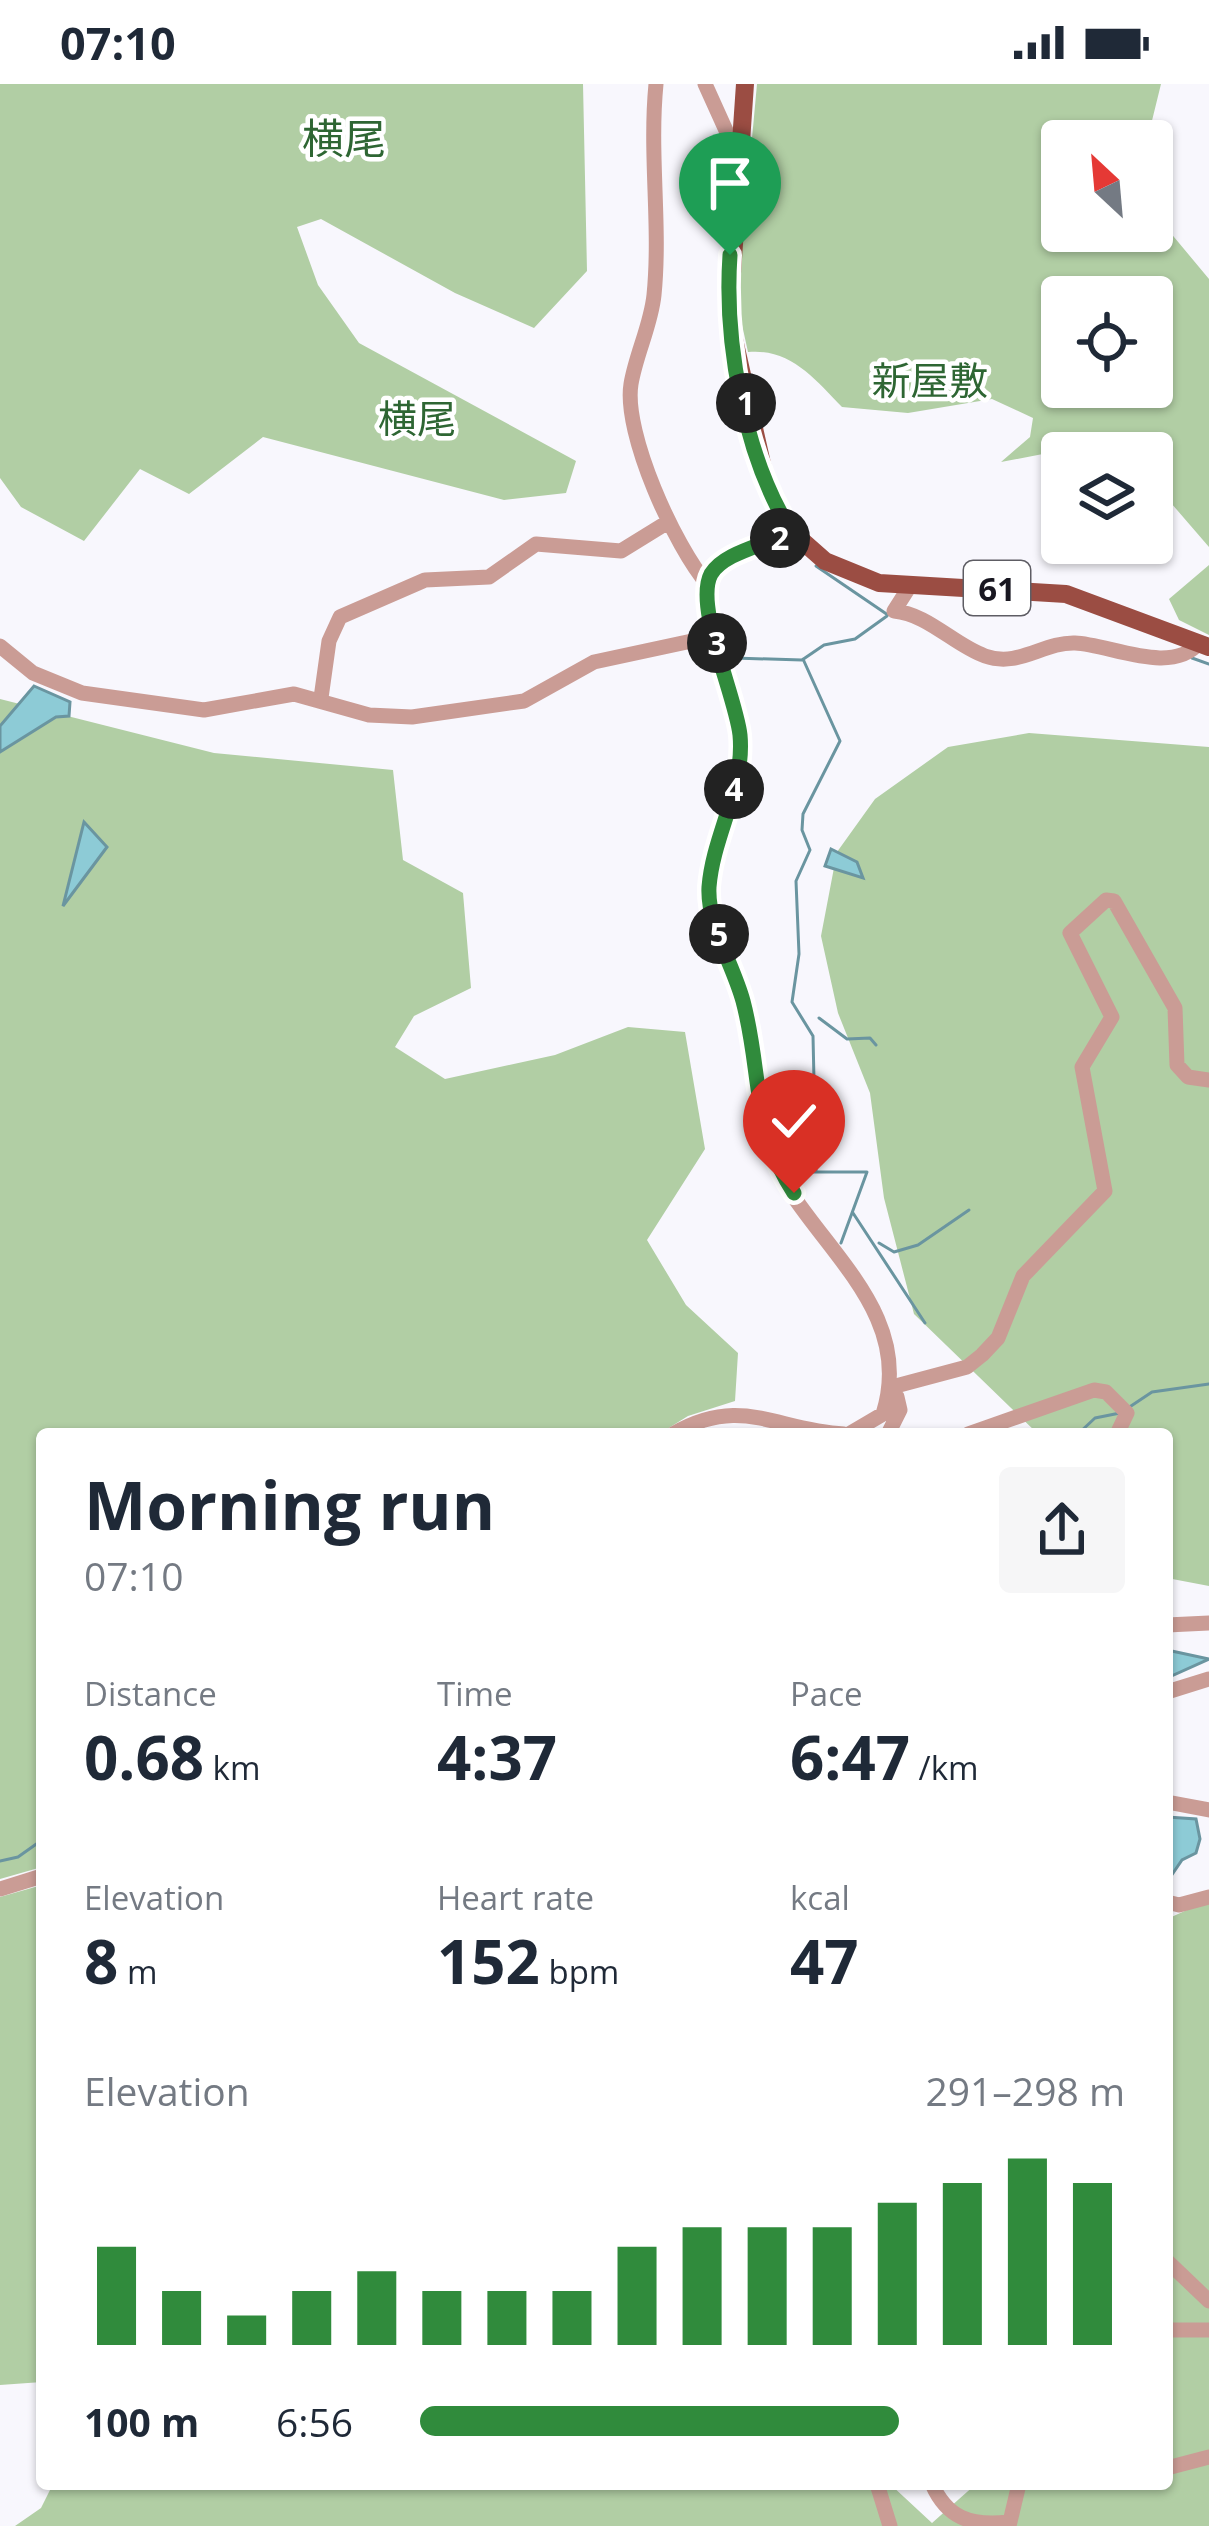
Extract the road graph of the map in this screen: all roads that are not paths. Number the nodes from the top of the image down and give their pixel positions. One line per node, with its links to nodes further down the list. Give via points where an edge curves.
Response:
1 (656, 84): 5 (street, via 654,295 629,409)
2 (705, 84): 4 (street)
3 (746, 84): 4 (main road, 61)
4 (740, 160): 6 (main road, 61, via 729,317 765,477)
5 (668, 522): 7 (street); 12 (street, via 621,551 536,544 489,578 424,580 340,616)
6 (791, 531): 7 (street, via 729,559); 8 (main road, 61, via 843,572)
7 (708, 585): 9 (street)
8 (908, 589): 11 (main road, 61, via 1066,594); 11 (street, via 892,609 986,656 1024,658 1080,643 1162,656)
9 (715, 636): 12 (street, via 594,662 524,701 481,709 386,718); 14 (street, via 741,741 709,891 747,1015 762,1131 783,1177 864,1290)
10 (0, 646): 12 (street, via 51,683 118,699 229,710 278,695)
11 (1202, 650)
12 (321, 698)
13 (1209, 1080): 14 (street, via 1188,1077 1177,1065 1175,1008 1114,901 1106,900 1070,933 1112,1017 1082,1067 1106,1191 1023,1276 998,1338 982,1355)
14 (891, 1390): 17 (street, via 883,1414); 18 (street, via 900,1410)
15 (685, 1428): 16 (street, via 742,1413)
16 (816, 1428)
17 (857, 1428)
18 (891, 1428)
19 (985, 1428): 20 (street, via 1094,1390 1127,1413)
20 (1120, 1428)
21 (1209, 1623): 22 (street)
22 (1173, 1625)
23 (1209, 1679): 24 (street)
24 (1173, 1690)
25 (1173, 1803): 26 (street)
26 (1209, 1810)
27 (36, 1878): 28 (street)
28 (0, 1889)
29 (1209, 1897): 30 (street)
30 (1173, 1904)
31 (1173, 2267): 32 (street)
32 (1209, 2301)
33 (1173, 2330): 34 (street)
34 (1209, 2330)
35 (1209, 2457): 36 (street)
36 (1173, 2466)
37 (879, 2490): 41 (street)
38 (936, 2490): 40 (street, via 957,2518)
39 (1018, 2490): 40 (street)
40 (1008, 2524)
41 (890, 2526)

